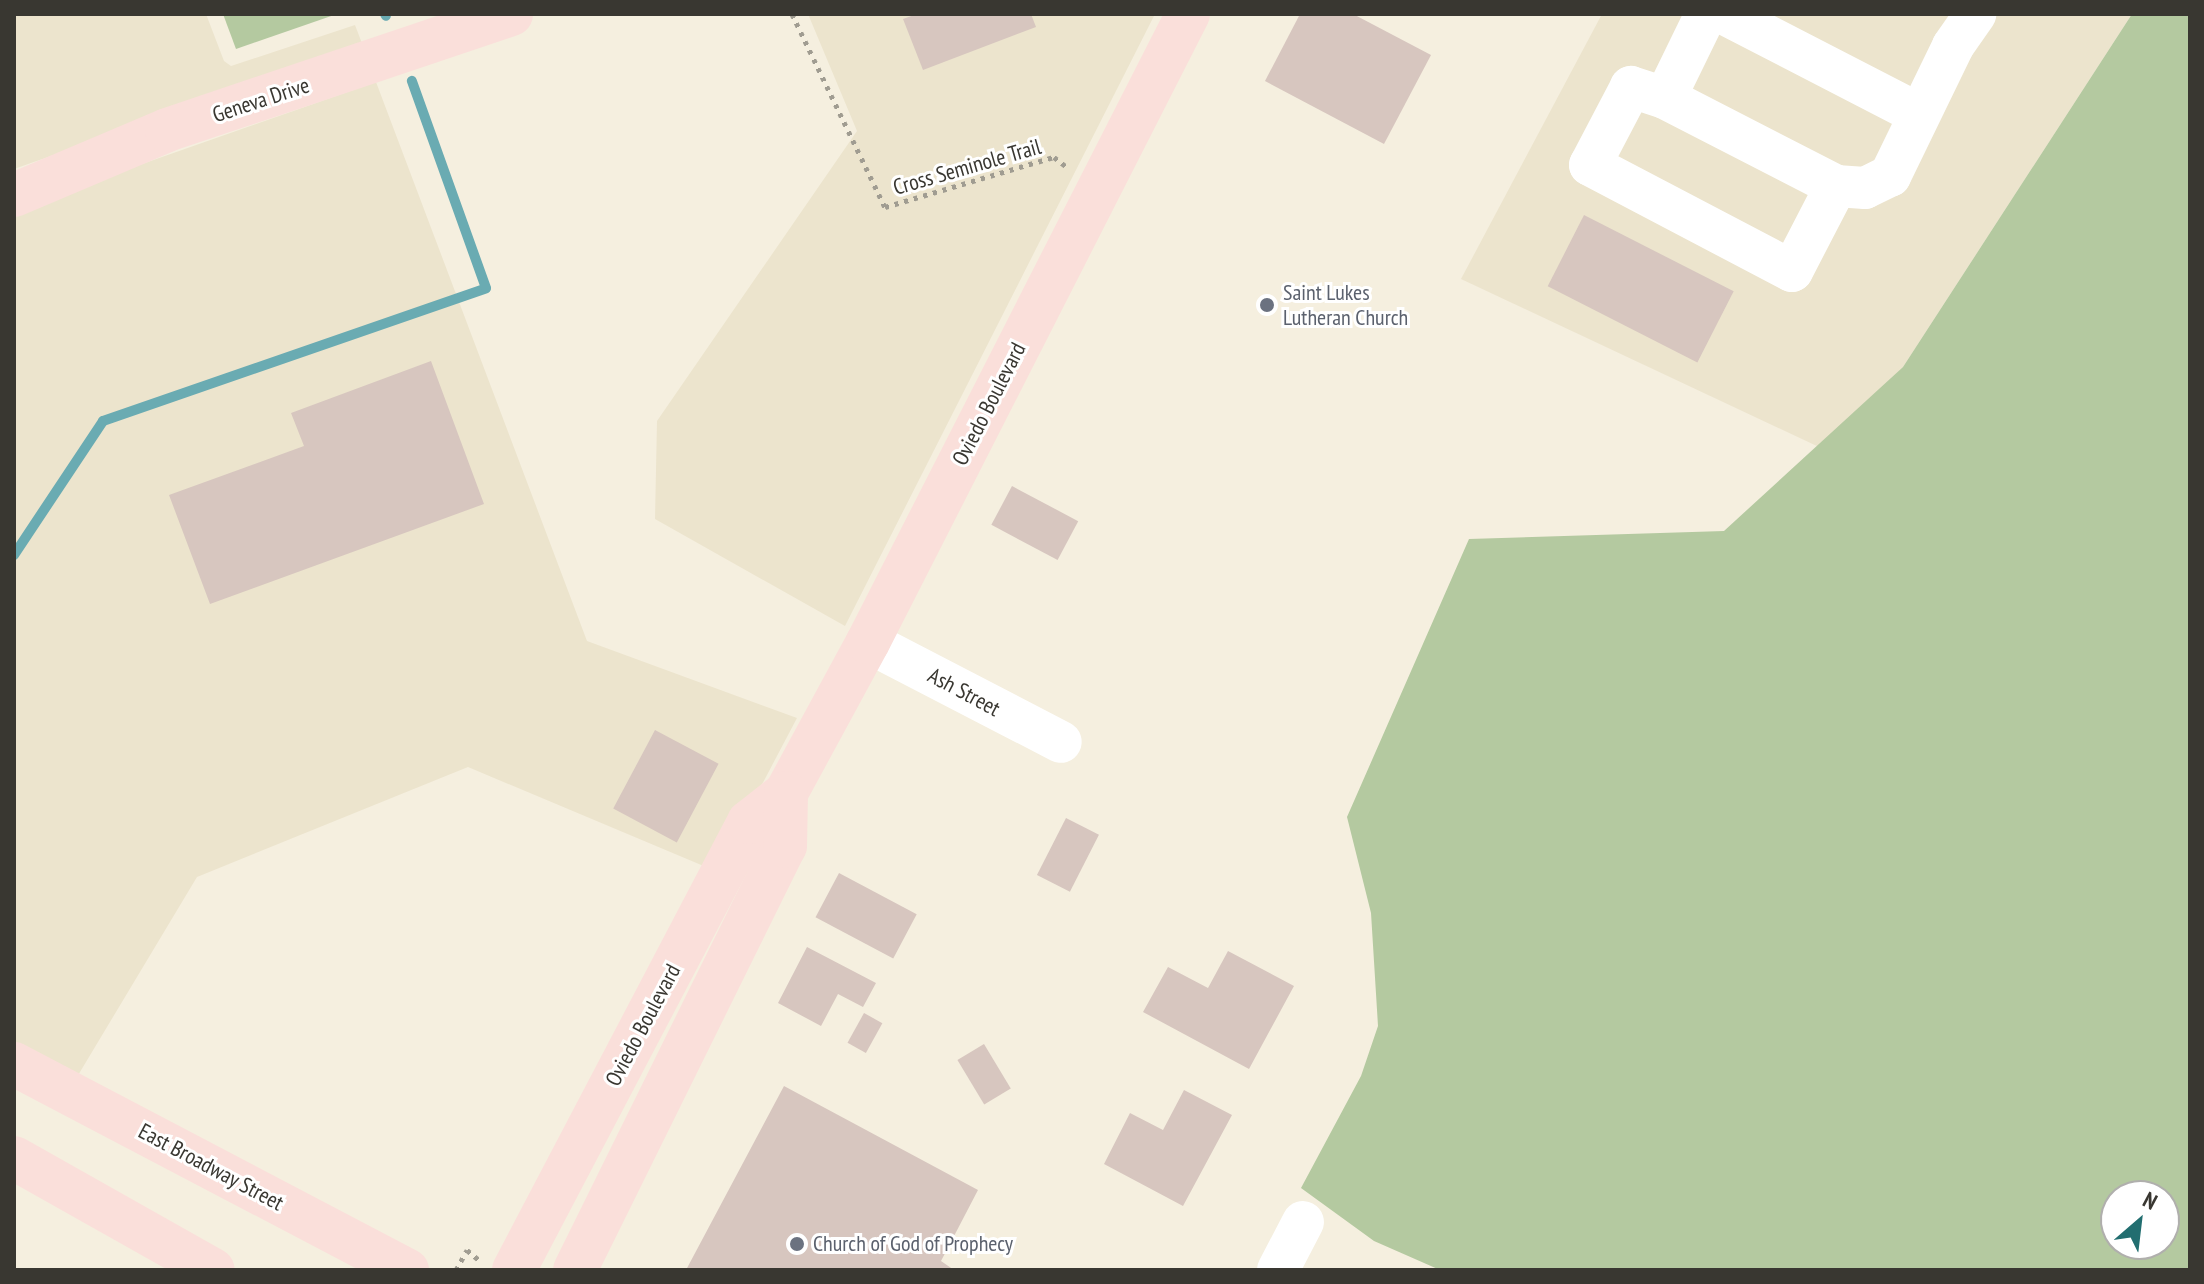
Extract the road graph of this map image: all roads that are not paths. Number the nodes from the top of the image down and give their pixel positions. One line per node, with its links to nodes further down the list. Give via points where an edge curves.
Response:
1 (511, 14): 9 (main road, Geneva Drive, via 167,130)
2 (1188, 14): 10 (main road, Oviedo Boulevard)
3 (1706, 14): 6 (street)
4 (1725, 14): 7 (street)
5 (1975, 14): 7 (street)
6 (1665, 98): 8 (street); 8 (street, via 1631,87 1590,165 1792,271)
7 (1919, 114): 8 (street, via 1890,176 1865,188)
8 (1836, 186)
9 (14, 195)
10 (868, 642): 11 (street, Ash Street); 12 (main road, Oviedo Boulevard)
11 (1061, 742)
12 (786, 793): 18 (main road, Oviedo Boulevard, via 749,822); 19 (main road, Oviedo Boulevard, via 785,846)
13 (14, 1064): 17 (main road, East Broadway Street)
14 (14, 1158): 16 (main road)
15 (1303, 1222): 20 (street)
16 (213, 1270)
17 (407, 1270)
18 (514, 1270)
19 (575, 1270)
20 (1278, 1270)

